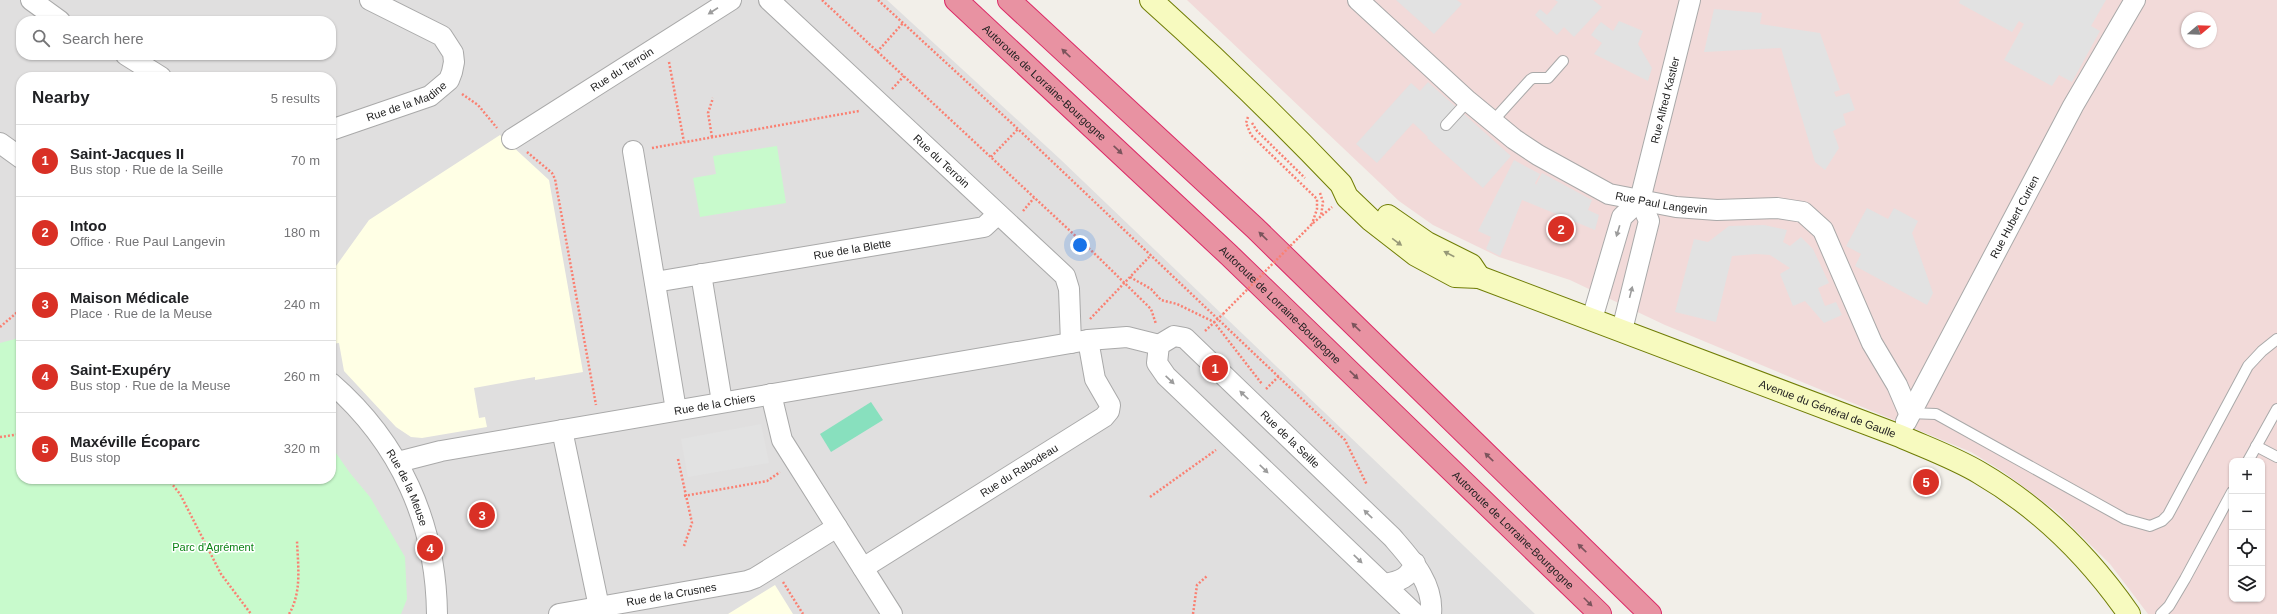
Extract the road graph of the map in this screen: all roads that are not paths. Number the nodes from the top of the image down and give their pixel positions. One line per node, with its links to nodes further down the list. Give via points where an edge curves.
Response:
1 (31, 0): 11 (street)
2 (370, 0): 18 (street, Rue de la Madine, via 442,36 453,53 454,62 447,83 430,96)
3 (731, 0): 19 (street, Rue du Terroin, one-way to 19)
4 (769, 0): 24 (street, Rue du Terroin)
5 (956, 0): 55 (highway, Autoroute de Lorraine-Bourgogne, one-way to 55, via 1234,261)
6 (1009, 0): 56 (highway, one-way to 6, via 1255,228)
7 (1151, 0): 27 (main road, Avenue du Général de Gaulle, via 1206,49 1259,112 1341,184 1352,187 1403,228 1471,265 1479,276)
8 (1358, 0): 15 (street, Rue Paul Langevin)
9 (1690, 0): 23 (street, Rue Alfred Kastler)
10 (2135, 0): 37 (street, Rue Hubert Curien, via 2073,106)
11 (53, 16)
12 (134, 60): 14 (street)
13 (1563, 60): 16 (lane, via 1548,78 1530,80)
14 (152, 72)
15 (1468, 101): 16 (street, Rue Paul Langevin); 17 (lane)
16 (1492, 122): 23 (street, Rue Paul Langevin, via 1538,155 1609,194)
17 (1446, 125)
18 (336, 128)
19 (512, 139)
20 (0, 143): 22 (street)
21 (633, 151): 26 (street)
22 (16, 154)
23 (1640, 200): 27 (street, one-way to 27, via 1622,217); 28 (street, one-way to 23, via 1648,221); 37 (street, Rue Paul Langevin, via 1717,210 1777,208 1803,212 1823,230 1872,343 1897,385)
24 (998, 214): 25 (street, Rue de la Blette, via 984,227); 30 (street, Rue du Terroin, via 1068,280)
25 (701, 274): 26 (street, Rue de la Blette); 34 (street)
26 (655, 282): 36 (street)
27 (1592, 319): 28 (main road, Avenue du Général de Gaulle)
28 (1622, 330): 39 (main road, Avenue du Général de Gaulle)
29 (2277, 339): 37 (lane, via 2262,350 2248,366 2168,515 2150,526 2125,519 1936,414)
30 (1080, 341): 31 (street, via 1127,337); 33 (street, Rue de la Chiers); 47 (street, Rue du Rabodeau, via 1095,379 1110,405 1104,417)
31 (1160, 345): 46 (street, Rue de la Seille, one-way to 31, via 1392,537 1185,338 1174,336); 48 (street, one-way to 48, via 1157,362 1160,369)
32 (336, 389): 43 (street, Rue de la Meuse, via 362,414)
33 (771, 394): 34 (street, Rue de la Chiers); 45 (street, via 782,440)
34 (722, 402): 36 (street, Rue de la Chiers)
35 (2277, 409): 40 (lane)
36 (676, 410): 38 (street, Rue de la Chiers)
37 (1909, 413): 39 (street, Rue Hubert Curien)
38 (562, 430): 43 (street, Rue de la Chiers, via 441,451); 49 (street)
39 (1900, 436): 57 (main road, Avenue du Général de Gaulle, via 1981,474 2037,514 2090,563)
40 (2256, 446): 41 (lane); 42 (lane)
41 (2277, 457)
42 (2250, 458)
43 (398, 462): 50 (street, Rue de la Meuse, via 421,516 430,548)
44 (2231, 494): 58 (lane, via 2185,579 2169,606)
45 (837, 527): 47 (street); 49 (street, Rue de la Crusnes, via 747,581)
46 (1415, 563): 48 (street, via 1408,576 1397,582); 54 (street, Rue de la Seille, via 1433,600)
47 (863, 568): 52 (street)
48 (1385, 584): 53 (street)
49 (599, 607): 51 (street, Rue de la Crusnes)
50 (438, 614)
51 (559, 614)
52 (892, 614)
53 (1415, 614)
54 (1431, 614)
55 (1600, 614)
56 (1650, 614)
57 (2130, 614)
58 (2161, 614)

